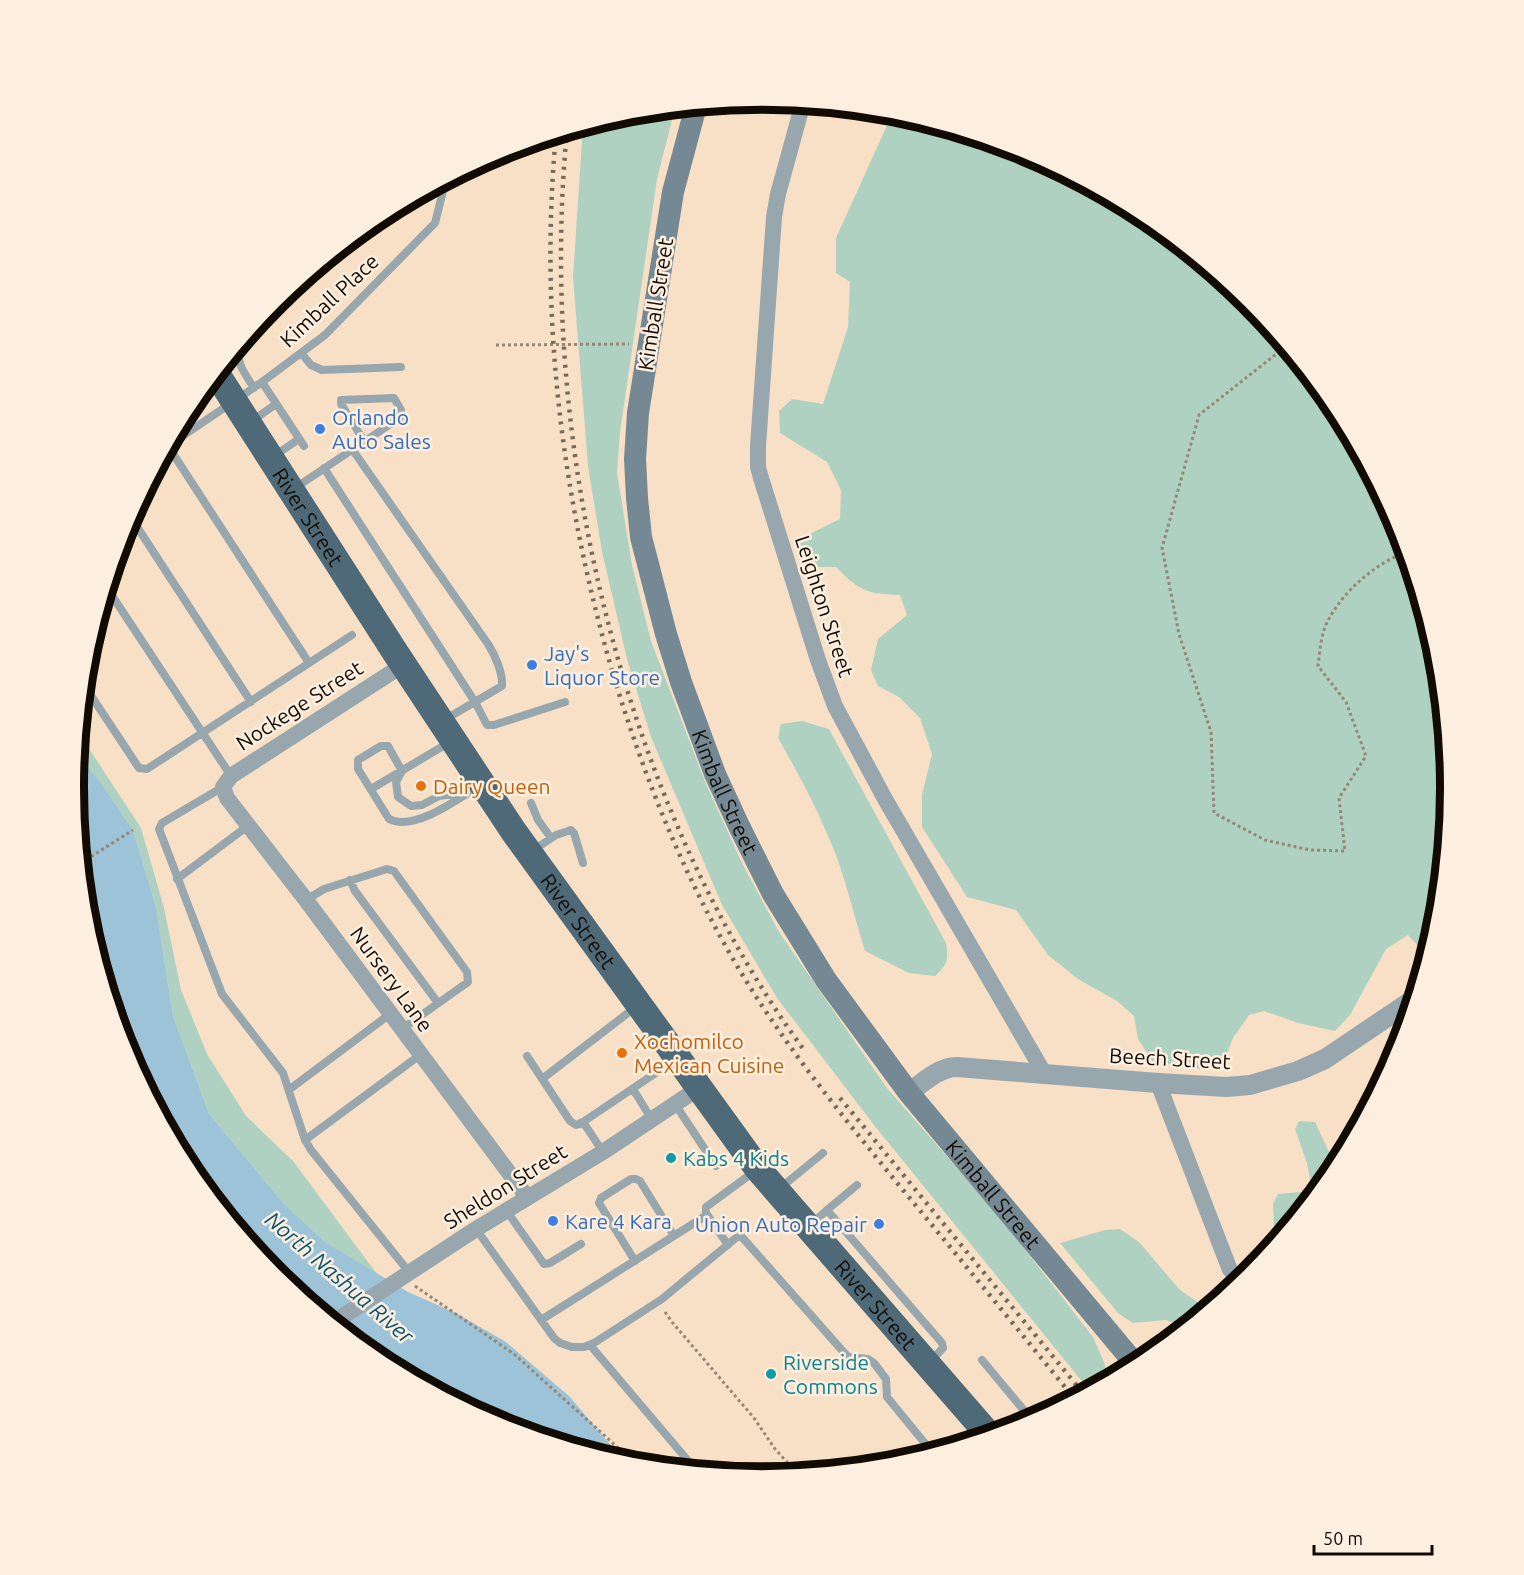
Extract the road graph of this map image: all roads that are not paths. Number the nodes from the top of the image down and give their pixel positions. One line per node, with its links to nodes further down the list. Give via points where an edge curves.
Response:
1 (801, 111): 49 (street, Leighton Street, via 774,217 758,467 835,706)
2 (694, 113): 55 (main road, Kimball Street, via 673,192 636,438 638,519 653,587 685,693 727,800 773,894 846,1010)
3 (444, 189): 4 (lane, Kimball Place, via 435,223)
4 (302, 354): 6 (lane, via 322,370); 8 (lane, Kimball Place)
5 (238, 357): 9 (lane)
6 (401, 367)
7 (221, 379): 9 (highway, River Street)
8 (262, 382): 9 (lane, Kimball Place); 10 (lane)
9 (246, 404): 10 (lane); 11 (lane); 15 (highway, River Street)
10 (276, 404): 15 (lane, via 301,443)
11 (180, 439)
12 (364, 441): 12 (lane, via 400,417 401,410 394,398 341,400); 13 (lane)
13 (352, 449): 16 (lane); 25 (lane, via 492,651 502,684)
14 (172, 453): 21 (lane)
15 (271, 458): 17 (highway, River Street)
16 (324, 468): 17 (lane); 25 (lane)
17 (292, 490): 22 (highway, River Street)
18 (137, 526): 24 (lane)
19 (112, 597): 28 (lane)
20 (352, 635): 21 (lane)
21 (309, 663): 24 (lane)
22 (403, 665): 27 (highway, River Street); 30 (street, Nockege Street)
23 (91, 695): 28 (lane, via 141,769 150,768)
24 (251, 702): 28 (lane)
25 (475, 702): 26 (lane, via 484,721 491,726); 27 (lane)
26 (565, 702)
27 (447, 731): 29 (lane); 31 (highway, River Street)
28 (202, 734): 30 (lane)
29 (402, 771): 31 (lane, via 396,791 411,806); 32 (lane); 32 (lane, via 388,746 360,758 358,769)
30 (227, 782): 34 (street, Nursery Lane, via 227,798); 38 (lane, via 160,825)
31 (475, 788): 32 (lane, via 423,817 398,822 389,819); 36 (highway, River Street)
32 (371, 789)
33 (531, 802): 35 (lane)
34 (249, 825): 38 (lane); 40 (street, Nursery Lane)
35 (551, 838): 36 (lane); 37 (lane, via 573,831)
36 (529, 853): 42 (highway, River Street)
37 (583, 863)
38 (177, 879): 53 (lane, via 222,994 283,1073)
39 (351, 880): 40 (lane, via 321,890); 41 (lane, via 355,891); 41 (lane, via 387,869 394,871 467,972 468,982)
40 (306, 900): 44 (street, Nursery Lane)
41 (438, 1003): 45 (lane)
42 (639, 1004): 48 (highway, River Street); 50 (lane)
43 (1404, 1006): 51 (street, Beech Street, via 1325,1059 1298,1071 1239,1087)
44 (390, 1014): 45 (street, Nursery Lane); 53 (lane)
45 (402, 1029): 46 (street, Nursery Lane)
46 (420, 1055): 59 (lane); 66 (street, Nursery Lane)
47 (528, 1056): 50 (lane)
48 (678, 1058): 52 (highway, River Street); 54 (lane)
49 (1044, 1073): 51 (street, Beech Street); 55 (street, Beech Street, via 951,1067)
50 (542, 1078): 58 (lane, via 570,1121 576,1125)
51 (1158, 1083): 75 (street)
52 (699, 1088): 56 (street, Sheldon Street); 63 (highway, River Street)
53 (290, 1089): 59 (lane)
54 (633, 1089): 57 (lane); 58 (lane)
55 (909, 1093): 80 (main road, Kimball Street)
56 (675, 1104): 57 (street, Sheldon Street); 62 (lane)
57 (652, 1119): 60 (street, Sheldon Street)
58 (584, 1122): 60 (lane)
59 (305, 1140): 76 (lane)
60 (603, 1152): 66 (street, Sheldon Street)
61 (823, 1153): 65 (lane)
62 (716, 1166)
63 (758, 1169): 65 (highway, River Street); 68 (lane, via 708,1205)
64 (857, 1185): 69 (lane)
65 (776, 1191): 69 (highway, River Street)
66 (527, 1197): 67 (street, Sheldon Street)
67 (506, 1210): 70 (street, Sheldon Street); 72 (lane, via 544,1264)
68 (707, 1215): 71 (lane); 73 (lane)
69 (817, 1219): 83 (highway, River Street, via 913,1330 927,1364)
70 (476, 1229): 76 (street, Sheldon Street); 78 (lane)
71 (674, 1236): 74 (lane); 74 (lane, via 638,1180 631,1179 600,1199)
72 (580, 1244)
73 (728, 1245): 79 (lane, via 662,1299); 84 (lane, via 739,1236 744,1238 848,1357 871,1360 886,1379 887,1397)
74 (635, 1261): 78 (lane)
75 (1230, 1270)
76 (400, 1278): 77 (street, Sheldon Street)
77 (340, 1318)
78 (541, 1320): 79 (lane, via 560,1343 579,1348)
79 (590, 1345): 85 (lane)
80 (1129, 1357)
81 (982, 1359): 82 (lane)
82 (1025, 1412)
83 (983, 1429)
84 (926, 1445)
85 (688, 1461)

